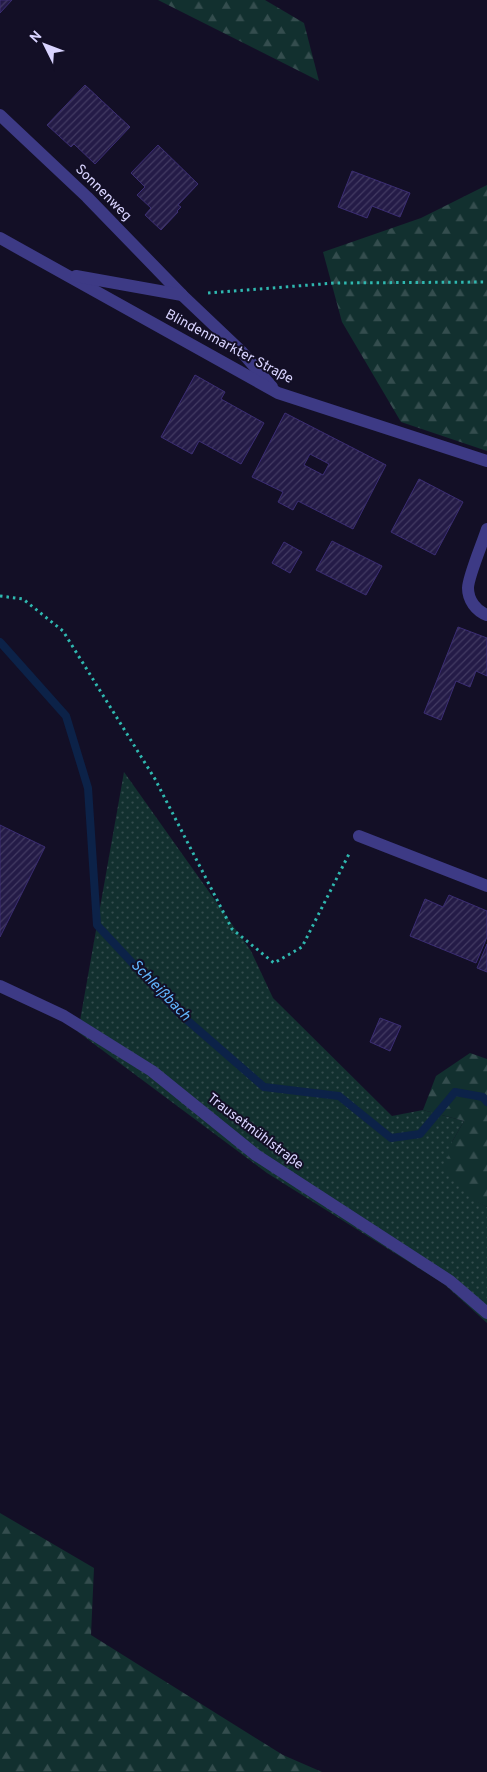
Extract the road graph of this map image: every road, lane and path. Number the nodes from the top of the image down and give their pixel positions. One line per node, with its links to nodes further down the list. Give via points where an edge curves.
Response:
1 (0, 115): 5 (street, Sonnenweg, via 87,197)
2 (0, 238): 3 (street, Blindenmarkter Straße)
3 (65, 274): 5 (street); 6 (street, Blindenmarkter Straße)
4 (487, 282): 5 (path, via 335,283)
5 (182, 295): 6 (street, Sonnenweg, via 242,351)
6 (278, 393): 7 (street, Blindenmarkter Straße)
7 (487, 461)
8 (487, 529): 10 (street, via 468,587 470,600)
9 (0, 596): 11 (path, via 23,599 63,631 155,779 232,929 274,963 302,947)
10 (487, 615)
11 (359, 836): 12 (street)
12 (487, 886)
13 (0, 986): 14 (street, Trausetmühlstraße, via 64,1016 152,1071 256,1155 450,1281)
14 (487, 1313)

